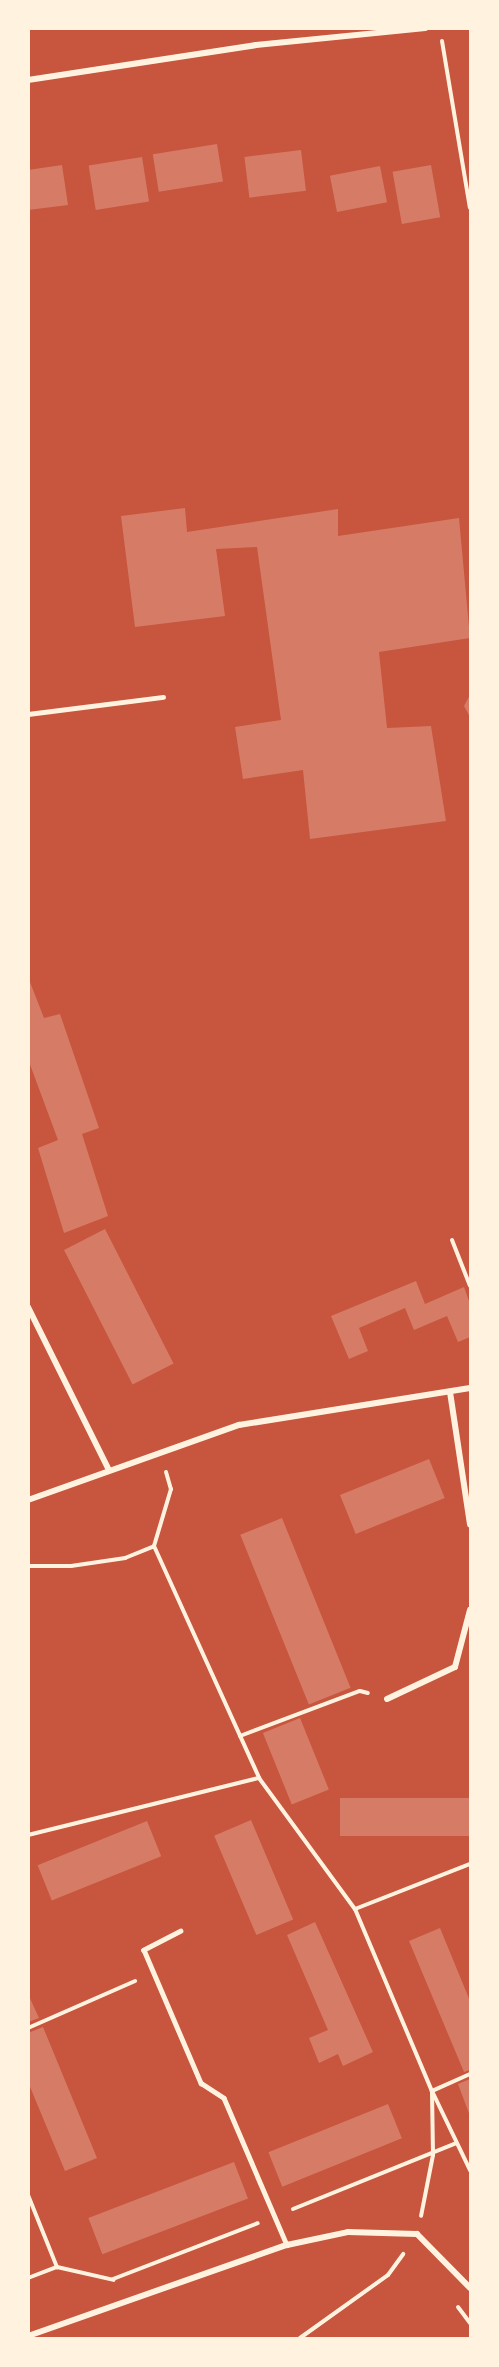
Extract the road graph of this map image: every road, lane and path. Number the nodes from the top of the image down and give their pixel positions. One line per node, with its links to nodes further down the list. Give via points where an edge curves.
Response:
1 (425, 28): 3 (street, via 256,45)
2 (440, 28): 4 (path)
3 (28, 80)
4 (471, 208)
5 (163, 697): 6 (lane)
6 (28, 714)
7 (452, 1240): 8 (path)
8 (471, 1286)
9 (28, 1307): 13 (street)
10 (471, 1388): 11 (street)
11 (450, 1392): 12 (street, via 239,1425); 15 (street)
12 (161, 1451): 13 (street); 16 (path, via 171,1489)
13 (108, 1468): 14 (street)
14 (28, 1500)
15 (471, 1524)
16 (154, 1546): 17 (path, via 93,1563); 20 (path)
17 (28, 1566)
18 (471, 1610): 19 (street, via 456,1667)
19 (387, 1699): 20 (path, via 360,1691)
20 (240, 1737): 21 (path)
21 (259, 1778): 22 (path); 24 (path)
22 (28, 1835)
23 (471, 1864): 24 (path)
24 (355, 1910): 29 (path)
25 (181, 1931): 26 (lane, via 144,1950)
26 (154, 1973): 27 (path); 33 (lane, via 201,2083 224,2098)
27 (28, 2028)
28 (471, 2074): 29 (path)
29 (432, 2091): 30 (path); 32 (path, via 433,2155)
30 (471, 2170)
31 (28, 2195): 34 (path)
32 (417, 2234): 33 (street, via 348,2232); 36 (street); 39 (path, via 388,2276)
33 (287, 2245): 37 (street)
34 (57, 2267): 35 (path); 37 (path, via 113,2279)
35 (28, 2278)
36 (471, 2288)
37 (122, 2300): 38 (street)
38 (28, 2336)
39 (300, 2338)

